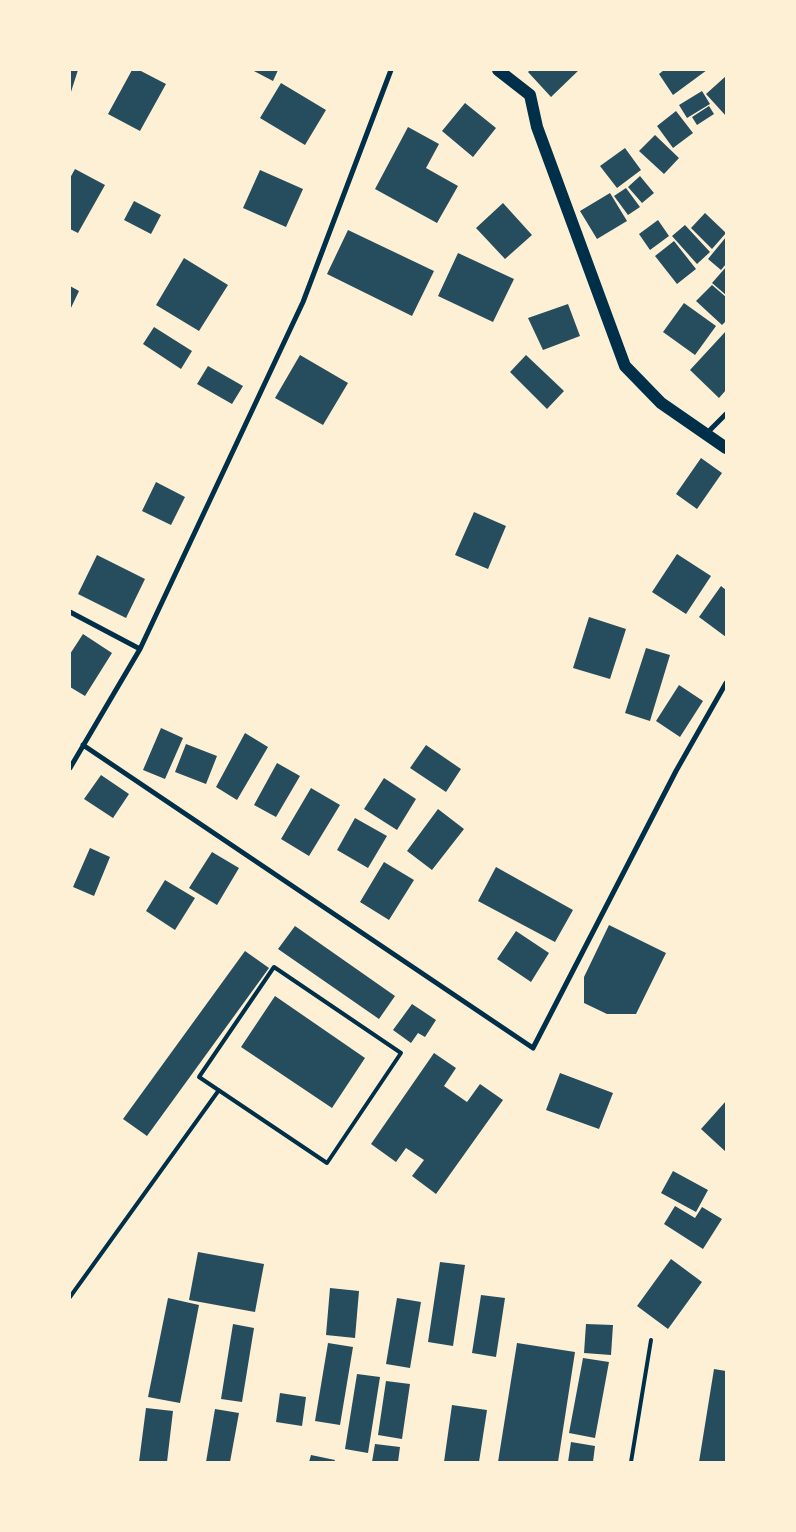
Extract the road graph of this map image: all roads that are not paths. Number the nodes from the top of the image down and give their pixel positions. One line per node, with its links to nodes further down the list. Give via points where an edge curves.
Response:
1 (392, 70): 7 (street, via 303,302)
2 (498, 70): 4 (main road, via 530,95 538,127 625,366 661,404)
3 (726, 414): 4 (street)
4 (706, 434): 5 (main road)
5 (726, 448)
6 (70, 612): 7 (street)
7 (140, 649): 9 (street)
8 (726, 683): 9 (street, via 676,771 533,1048)
9 (83, 745): 10 (street)
10 (70, 768)
11 (219, 1090): 11 (lane, via 199,1076 274,967 401,1053 327,1163); 12 (lane)
12 (70, 1297)
13 (651, 1340): 14 (lane)
14 (632, 1462)

